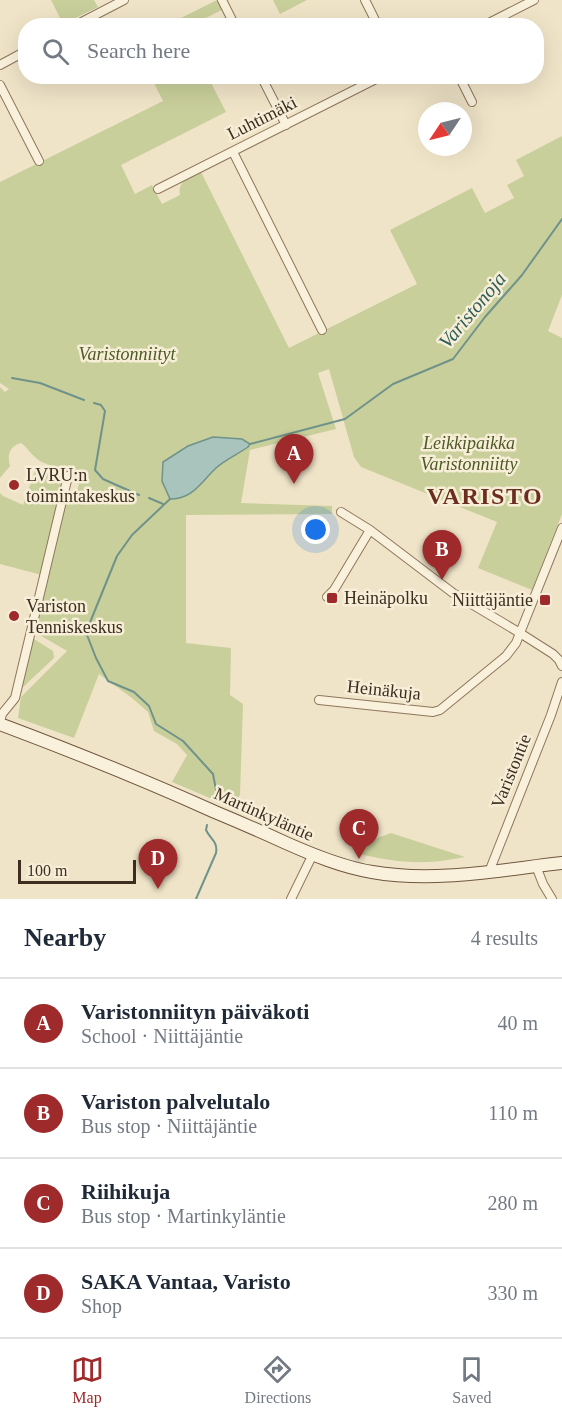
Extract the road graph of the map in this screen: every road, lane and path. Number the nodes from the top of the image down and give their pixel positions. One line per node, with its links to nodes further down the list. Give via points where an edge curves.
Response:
1 (124, 0): 5 (street)
2 (222, 0): 6 (street)
3 (365, 0): 7 (street)
4 (534, 0): 8 (street)
5 (89, 18)
6 (231, 18)
7 (374, 18)
8 (499, 18)
9 (18, 55): 10 (street)
10 (0, 65)
11 (265, 84): 16 (street)
12 (366, 84): 16 (street, Luhtimäki)
13 (463, 84): 15 (street)
14 (0, 85): 18 (street)
15 (472, 102)
16 (286, 125): 17 (street, Luhtimäki)
17 (233, 152): 19 (street, Luhtimäki); 20 (street)
18 (39, 161)
19 (158, 189)
20 (322, 330)
21 (69, 476): 30 (street, via 15,699 2,714)
22 (341, 512): 24 (street)
23 (562, 528): 26 (street)
24 (370, 530): 25 (street); 26 (street, via 453,593)
25 (327, 597)
26 (520, 633): 27 (street, via 553,654); 29 (street, Heinäkuja, via 506,656 440,710)
27 (562, 666)
28 (562, 682): 34 (street, Varistontie)
29 (319, 700)
30 (0, 723): 31 (main road, Martinkyläntie)
31 (312, 855): 34 (main road, Martinkyläntie, via 362,870 406,877); 35 (street)
32 (562, 863): 33 (main road, Martinkyläntie)
33 (536, 866): 34 (main road, Martinkyläntie); 36 (street)
34 (489, 872)
35 (291, 899)
36 (552, 899)

